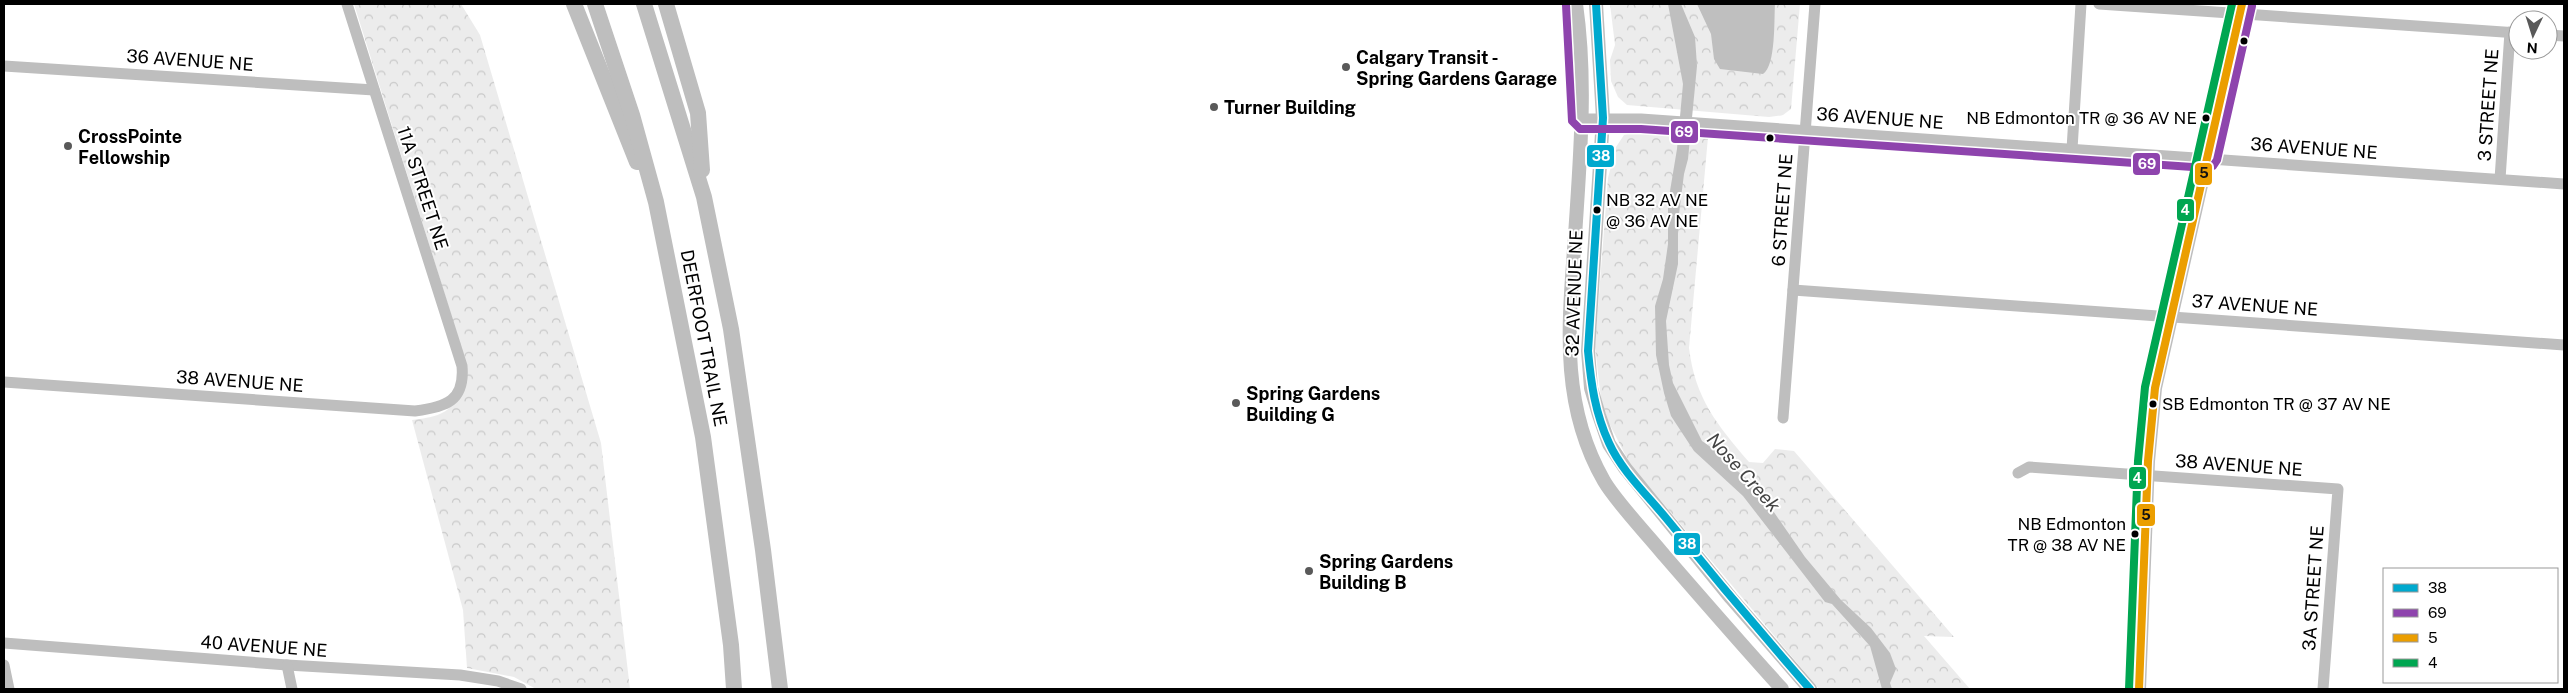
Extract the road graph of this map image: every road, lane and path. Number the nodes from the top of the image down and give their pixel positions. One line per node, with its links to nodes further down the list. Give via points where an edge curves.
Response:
1 (347, 4): 15 (street, 11A STREET NE)
2 (574, 4): 24 (highway, via 623,132)
3 (595, 4): 24 (highway, DEERFOOT TRAIL NE, via 632,115)
4 (644, 4): 23 (highway, DEERFOOT TRAIL NE)
5 (666, 4): 23 (highway, via 698,113)
6 (1576, 4): 17 (main road, 32 AVENUE NE)
7 (1596, 4): 16 (main road, 32 AVENUE NE)
8 (1815, 4): 18 (street, 6 STREET NE)
9 (2081, 4): 19 (street)
10 (2099, 4): 11 (street)
11 (2241, 9): 12 (street); 20 (main road)
12 (2508, 32)
13 (2511, 60): 21 (street, 3 STREET NE)
14 (4, 66): 15 (street, 36 AVENUE NE)
15 (374, 90): 29 (street, 11A STREET NE, via 462,366)
16 (1603, 118): 17 (street, 36 AVENUE NE); 18 (street, 36 AVENUE NE); 43 (main road, 32 AVENUE NE, via 1588,351 1598,415 1609,444 1638,486)
17 (1582, 119): 37 (main road, 32 AVENUE NE, via 1569,360 1577,410 1590,452 1611,490)
18 (1805, 130): 19 (street, 36 AVENUE NE); 25 (street, 6 STREET NE)
19 (2072, 148): 20 (street, 36 AVENUE NE)
20 (2207, 158): 21 (street, 36 AVENUE NE); 26 (main road)
21 (2500, 180): 22 (street, 36 AVENUE NE)
22 (2564, 184)
23 (704, 197): 42 (highway, DEERFOOT TRAIL NE, via 731,329)
24 (656, 202): 41 (highway, DEERFOOT TRAIL NE, via 703,437)
25 (1793, 290): 26 (street, 37 AVENUE NE); 30 (street, 6 STREET NE)
26 (2171, 317): 27 (street, 37 AVENUE NE); 32 (main road, via 2155,388)
27 (2564, 345)
28 (4, 382): 29 (street, 38 AVENUE NE, via 415,411 438,408 453,399)
29 (464, 383)
30 (1783, 418)
31 (2018, 473): 32 (street, 38 AVENUE NE, via 2028,467)
32 (2148, 476): 33 (street, 38 AVENUE NE); 44 (main road)
33 (2338, 489): 45 (street, 3A STREET NE)
34 (4, 643): 36 (street, 40 AVENUE NE)
35 (4, 665): 38 (street)
36 (288, 665): 39 (street); 40 (street, 40 AVENUE NE, via 460,676 498,681)
37 (1779, 687)
38 (9, 689)
39 (292, 689)
40 (521, 689)
41 (734, 689)
42 (780, 689)
43 (1810, 689)
44 (2139, 689)
45 (2323, 689)

